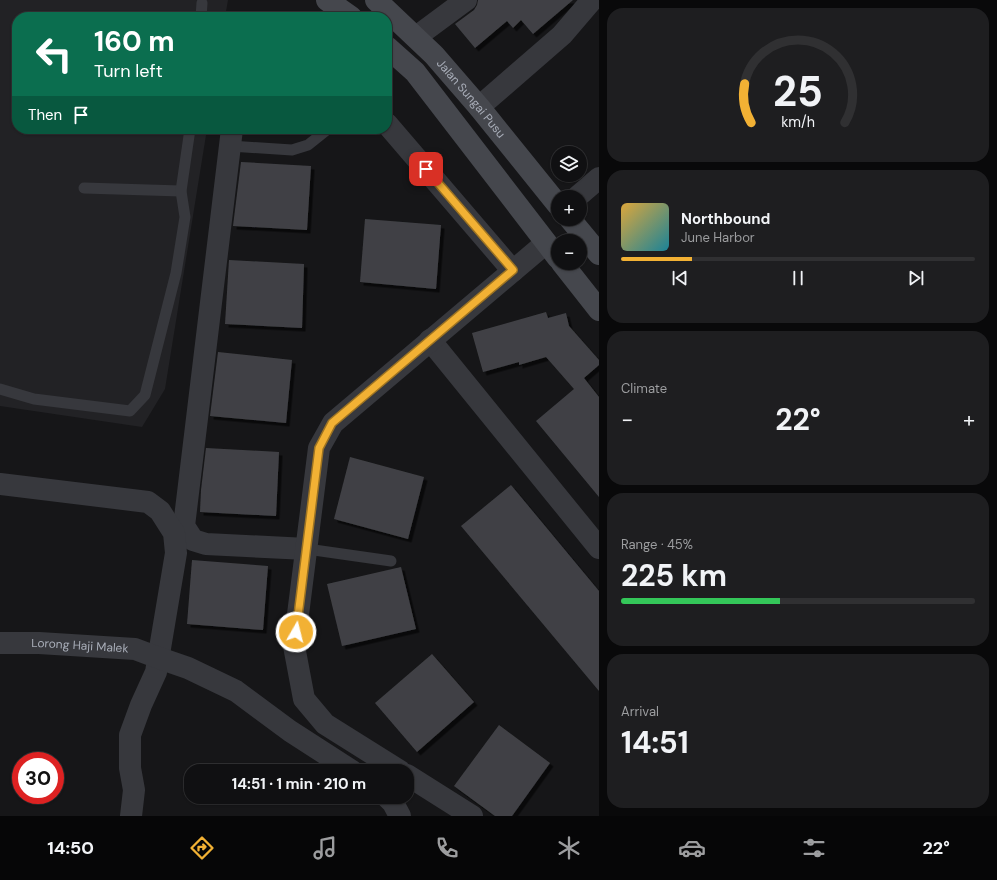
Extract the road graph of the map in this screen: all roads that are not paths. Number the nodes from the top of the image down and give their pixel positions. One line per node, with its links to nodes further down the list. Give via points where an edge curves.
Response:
1 (327, 0): 7 (main road)
2 (376, 0): 8 (main road, Jalan Sungai Pusu)
3 (466, 0): 10 (street)
4 (592, 0): 12 (street, via 562,34)
5 (202, 3): 6 (lane)
6 (201, 12)
7 (344, 12)
8 (389, 12)
9 (392, 15): 10 (main road, Jalan Sungai Pusu)
10 (416, 37): 12 (main road, Jalan Sungai Pusu)
11 (392, 51): 23 (main road, via 415,72)
12 (479, 108): 21 (main road, Jalan Sungai Pusu)
13 (392, 130): 26 (street)
14 (189, 134): 20 (lane)
15 (322, 134): 16 (lane, via 308,145 292,150)
16 (231, 137): 33 (street, via 184,526 193,540 206,544)
17 (599, 178): 19 (street)
18 (84, 188): 20 (lane)
19 (585, 190)
20 (180, 191): 30 (lane, via 185,217 176,273 145,395 130,411 34,399)
21 (551, 196)
22 (576, 226): 25 (main road)
23 (551, 250)
24 (551, 251): 26 (street)
25 (599, 254)
26 (513, 270): 29 (street)
27 (568, 270): 28 (main road)
28 (599, 310)
29 (430, 340): 32 (street); 33 (street, via 332,423 319,448)
30 (0, 389)
31 (0, 484): 36 (street, via 148,502 160,511 174,533 176,553)
32 (599, 548)
33 (307, 549): 34 (lane); 38 (street, via 294,646 304,699 325,724)
34 (391, 561)
35 (0, 643): 36 (street, Lorong Haji Malek, via 135,649)
36 (159, 658): 37 (street, Lorong Haji Malek, via 188,668 236,691 290,731); 41 (street, via 156,672 130,735 130,768 134,790)
37 (341, 764)
38 (389, 764)
39 (414, 779): 43 (street)
40 (394, 804): 42 (street)
41 (131, 816)
42 (400, 816)
43 (472, 816)

